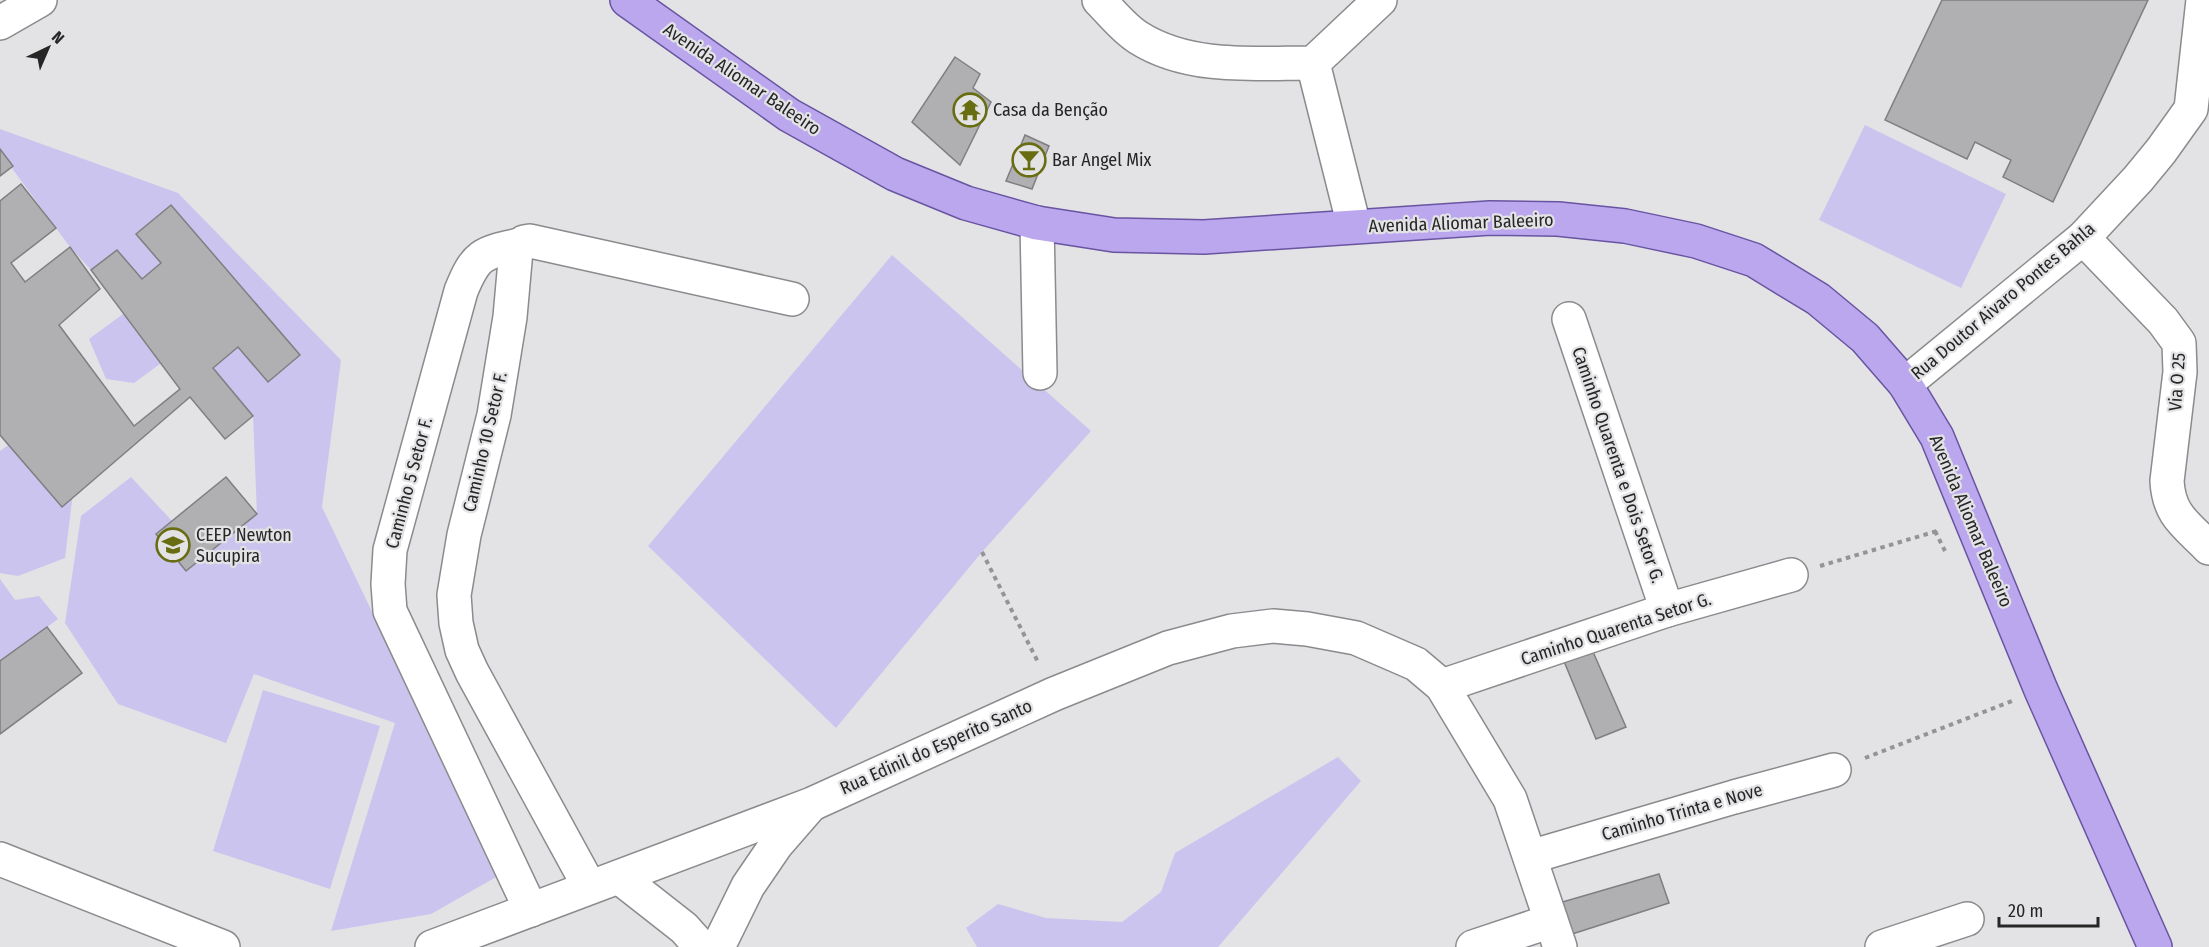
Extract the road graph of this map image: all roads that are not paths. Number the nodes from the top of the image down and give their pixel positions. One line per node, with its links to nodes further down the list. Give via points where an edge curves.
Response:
1 (40, 0): 6 (street)
2 (627, 0): 9 (main road, Avenida Aliomar Baleeiro, via 789,116 885,169 966,203)
3 (1099, 0): 7 (street, via 1137,38 1168,53 1215,62)
4 (1380, 0): 7 (street)
5 (2203, 0): 8 (street, Rua Doutor Aivaro Pontes Bahla)
6 (0, 23)
7 (1313, 63): 10 (street)
8 (2200, 110): 11 (street, Rua Doutor Aivaro Pontes Bahla)
9 (1037, 223): 10 (main road, Avenida Aliomar Baleeiro, via 1114,235 1204,237); 15 (street)
10 (1354, 226): 16 (main road, Avenida Aliomar Baleeiro, via 1490,218 1558,219 1625,226 1696,241 1754,260 1818,298 1864,338)
11 (2083, 238): 16 (street, Rua Doutor Aivaro Pontes Bahla); 17 (street, Via O 25, via 2163,321 2179,343 2180,372 2168,497 2173,511)
12 (520, 245): 13 (street, via 530,241); 25 (street, Caminho 10 Setor F., via 514,258 510,317 494,415 464,535 454,595 456,623 472,672); 26 (street, Caminho 5 Setor F., via 484,254 474,261 461,291 390,550 388,584 390,611)
13 (792, 298)
14 (1569, 319): 19 (street, Caminho Quarenta e Dois Setor G.)
15 (1040, 373)
16 (1905, 384): 35 (main road, Avenida Aliomar Baleeiro, via 1937,437 2040,690)
17 (2209, 548)
18 (1791, 575): 19 (street, Caminho Quarenta Setor G.)
19 (1667, 610): 20 (street, Caminho Quarenta Setor G.)
20 (1442, 686): 22 (street, Rua Edinil do Esperito Santo, via 1416,664 1356,638 1273,626 1232,631 1168,648 1054,694); 23 (street, Rua Edinil do Esperito Santo, via 1510,799)
21 (1834, 770): 23 (street, Caminho Trinta e Nove)
22 (812, 804): 25 (street, Rua Edinil do Esperito Santo); 32 (street, via 776,845 748,886)
23 (1530, 857): 28 (street, Rua Edinil do Esperito Santo)
24 (0, 859): 29 (street)
25 (604, 882): 26 (street, Rua Edinil do Esperito Santo); 31 (street, via 652,901)
26 (531, 910): 30 (street, Rua Edinil do Esperito Santo)
27 (1967, 919): 34 (street)
28 (1556, 934): 33 (street)
29 (204, 944)
30 (432, 947)
31 (701, 947)
32 (718, 947)
33 (1473, 947)
34 (1882, 947)
35 (2155, 947)

